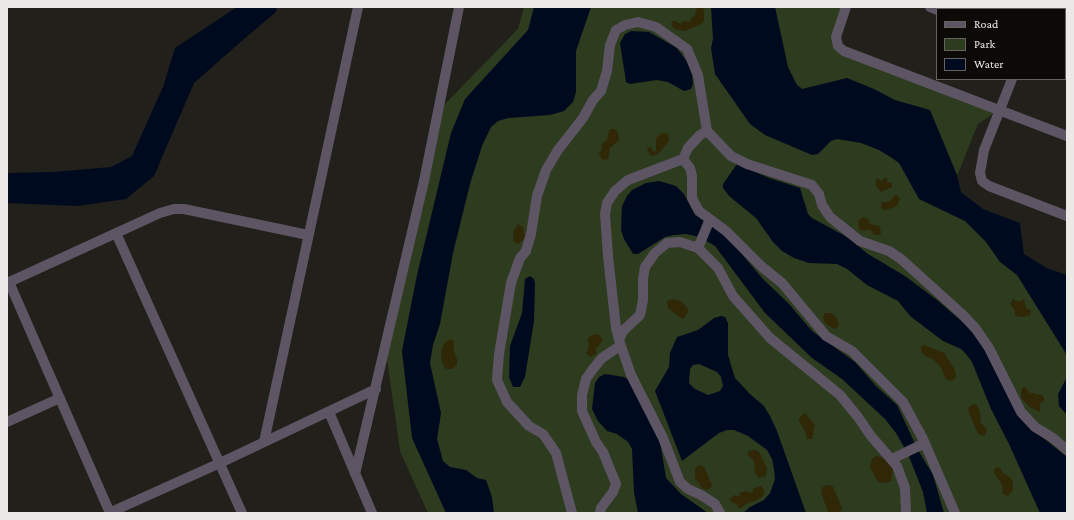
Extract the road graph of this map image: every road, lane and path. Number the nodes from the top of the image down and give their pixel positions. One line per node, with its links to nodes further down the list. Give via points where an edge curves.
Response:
1 (358, 7): 12 (street)
2 (459, 7): 16 (street, via 424,181)
3 (846, 7): 5 (street, via 836,36 838,46 844,51)
4 (1012, 80): 5 (street)
5 (1000, 111): 7 (street); 9 (street, via 984,150 980,173 982,181)
6 (708, 131): 8 (street, via 700,135 688,148); 22 (street, via 731,156 812,186 819,194 822,205 830,217 860,241 889,250 948,300 976,329 989,348 1021,412 1035,427); 29 (street, via 702,109 698,75 687,49 656,27 638,22 625,25 616,30 610,45 608,71 601,91 558,150 546,170 536,196 531,234 511,283 497,380 508,402 529,426 543,434 556,453)
7 (1067, 136)
8 (683, 159): 10 (street, via 692,176 692,198 698,211); 15 (street, via 628,180 615,191 607,204 605,214 612,305)
9 (1067, 216)
10 (709, 220): 13 (street); 21 (street, via 726,231 782,283 826,336 852,351 887,385 903,402)
11 (116, 233): 12 (street, via 160,213 184,209); 14 (street); 24 (street)
12 (308, 235): 20 (street)
13 (699, 247): 15 (street, via 680,242 667,244 655,253 645,267 640,315 623,331); 23 (street, via 718,268 733,296 770,338 840,395 871,436)
14 (8, 283): 17 (street)
15 (620, 343): 30 (street, via 593,369 586,380 582,395 582,412 616,484 614,492); 31 (street, via 631,375 663,438 680,482 715,504)
16 (376, 389): 18 (street); 25 (street)
17 (60, 398): 19 (street); 26 (street)
18 (329, 412): 20 (street); 25 (street)
19 (7, 422)
20 (264, 442): 24 (street)
21 (924, 444): 23 (street); 33 (street)
22 (1067, 450)
23 (893, 458): 32 (street, via 905,488)
24 (220, 463): 26 (street); 27 (street)
25 (355, 474): 28 (street)
26 (109, 513)
27 (242, 513)
28 (372, 513)
29 (572, 513)
30 (600, 513)
31 (720, 513)
32 (906, 513)
33 (955, 513)

